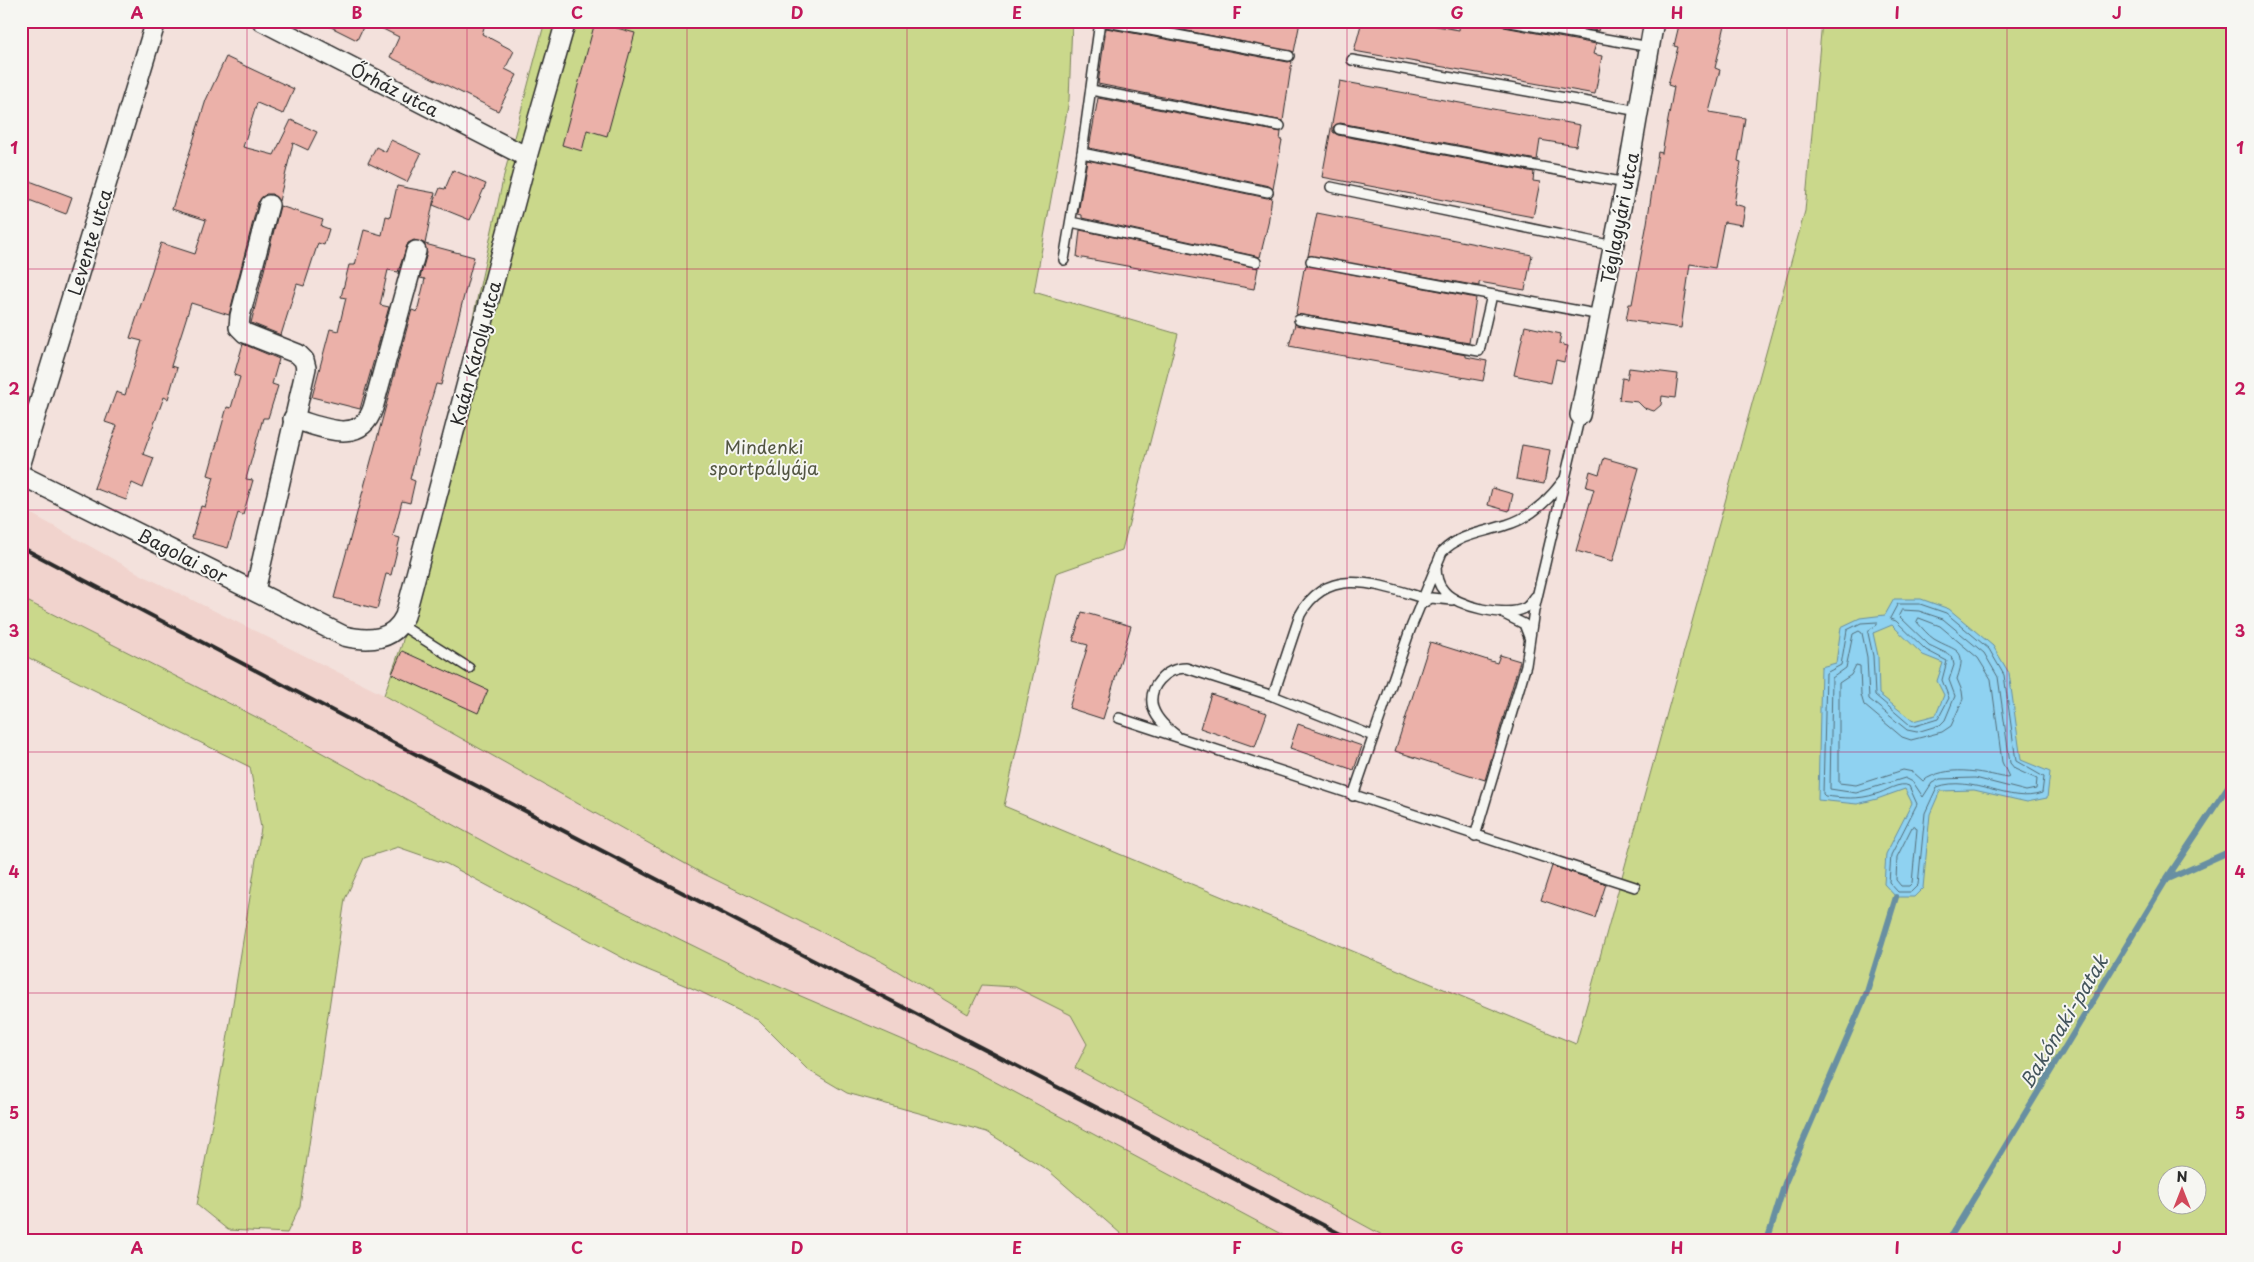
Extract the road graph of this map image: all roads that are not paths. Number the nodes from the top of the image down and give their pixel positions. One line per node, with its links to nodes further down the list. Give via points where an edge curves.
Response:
1 (156, 21): 31 (street, Levente utca)
2 (262, 21): 15 (street, Őrház utca)
3 (566, 21): 15 (street, Kaán Károly utca)
4 (1101, 21): 8 (lane); 10 (lane)
5 (1504, 21): 7 (lane)
6 (1654, 21): 7 (street, Téglagyári utca)
7 (1651, 47): 11 (street, Téglagyári utca)
8 (1289, 56)
9 (1352, 60): 11 (lane)
10 (1091, 90): 12 (lane); 14 (lane)
11 (1639, 112): 16 (street, Téglagyári utca)
12 (1280, 126)
13 (1339, 129): 16 (lane)
14 (1082, 153): 18 (lane); 20 (lane)
15 (527, 157): 40 (street, Kaán Károly utca)
16 (1626, 183): 21 (street, Téglagyári utca)
17 (1331, 187): 21 (lane)
18 (1268, 192)
19 (269, 205): 30 (street, via 238,322 245,333 298,354 304,360 306,368)
20 (1071, 222): 23 (lane); 25 (lane)
21 (1614, 246): 27 (street, Téglagyári utca)
22 (416, 251): 30 (street, via 368,420 356,429 344,432)
23 (1064, 260)
24 (1311, 260): 26 (lane)
25 (1256, 262)
26 (1492, 295): 27 (lane); 28 (lane, via 1479,351)
27 (1601, 315): 29 (street, Téglagyári utca)
28 (1299, 320)
29 (1580, 415): 33 (lane)
30 (293, 418): 35 (street)
31 (21, 463)
32 (21, 475): 35 (street, Bagolai sor)
33 (1565, 479): 34 (lane, via 1550,498 1522,519 1465,536 1450,544); 36 (lane)
34 (1436, 561): 37 (lane); 38 (lane, via 1436,578 1444,592)
35 (255, 591): 40 (street, Bagolai sor, via 344,636 369,640 387,635)
36 (1538, 594): 39 (lane, via 1526,608); 41 (lane)
37 (1421, 601): 38 (lane, via 1431,598); 43 (lane, via 1363,582 1348,581 1320,592 1306,603 1300,615); 45 (lane)
38 (1457, 601): 39 (lane)
39 (1499, 612): 41 (lane, via 1524,624)
40 (401, 625): 42 (lane)
41 (1530, 640): 48 (lane, via 1526,665)
42 (469, 668)
43 (1273, 696): 45 (lane); 46 (lane, via 1186,668 1176,668 1156,683 1152,707)
44 (1119, 718): 46 (lane)
45 (1372, 736): 47 (lane)
46 (1180, 739): 47 (lane)
47 (1353, 796): 48 (lane)
48 (1475, 836): 49 (lane)
49 (1635, 887)

